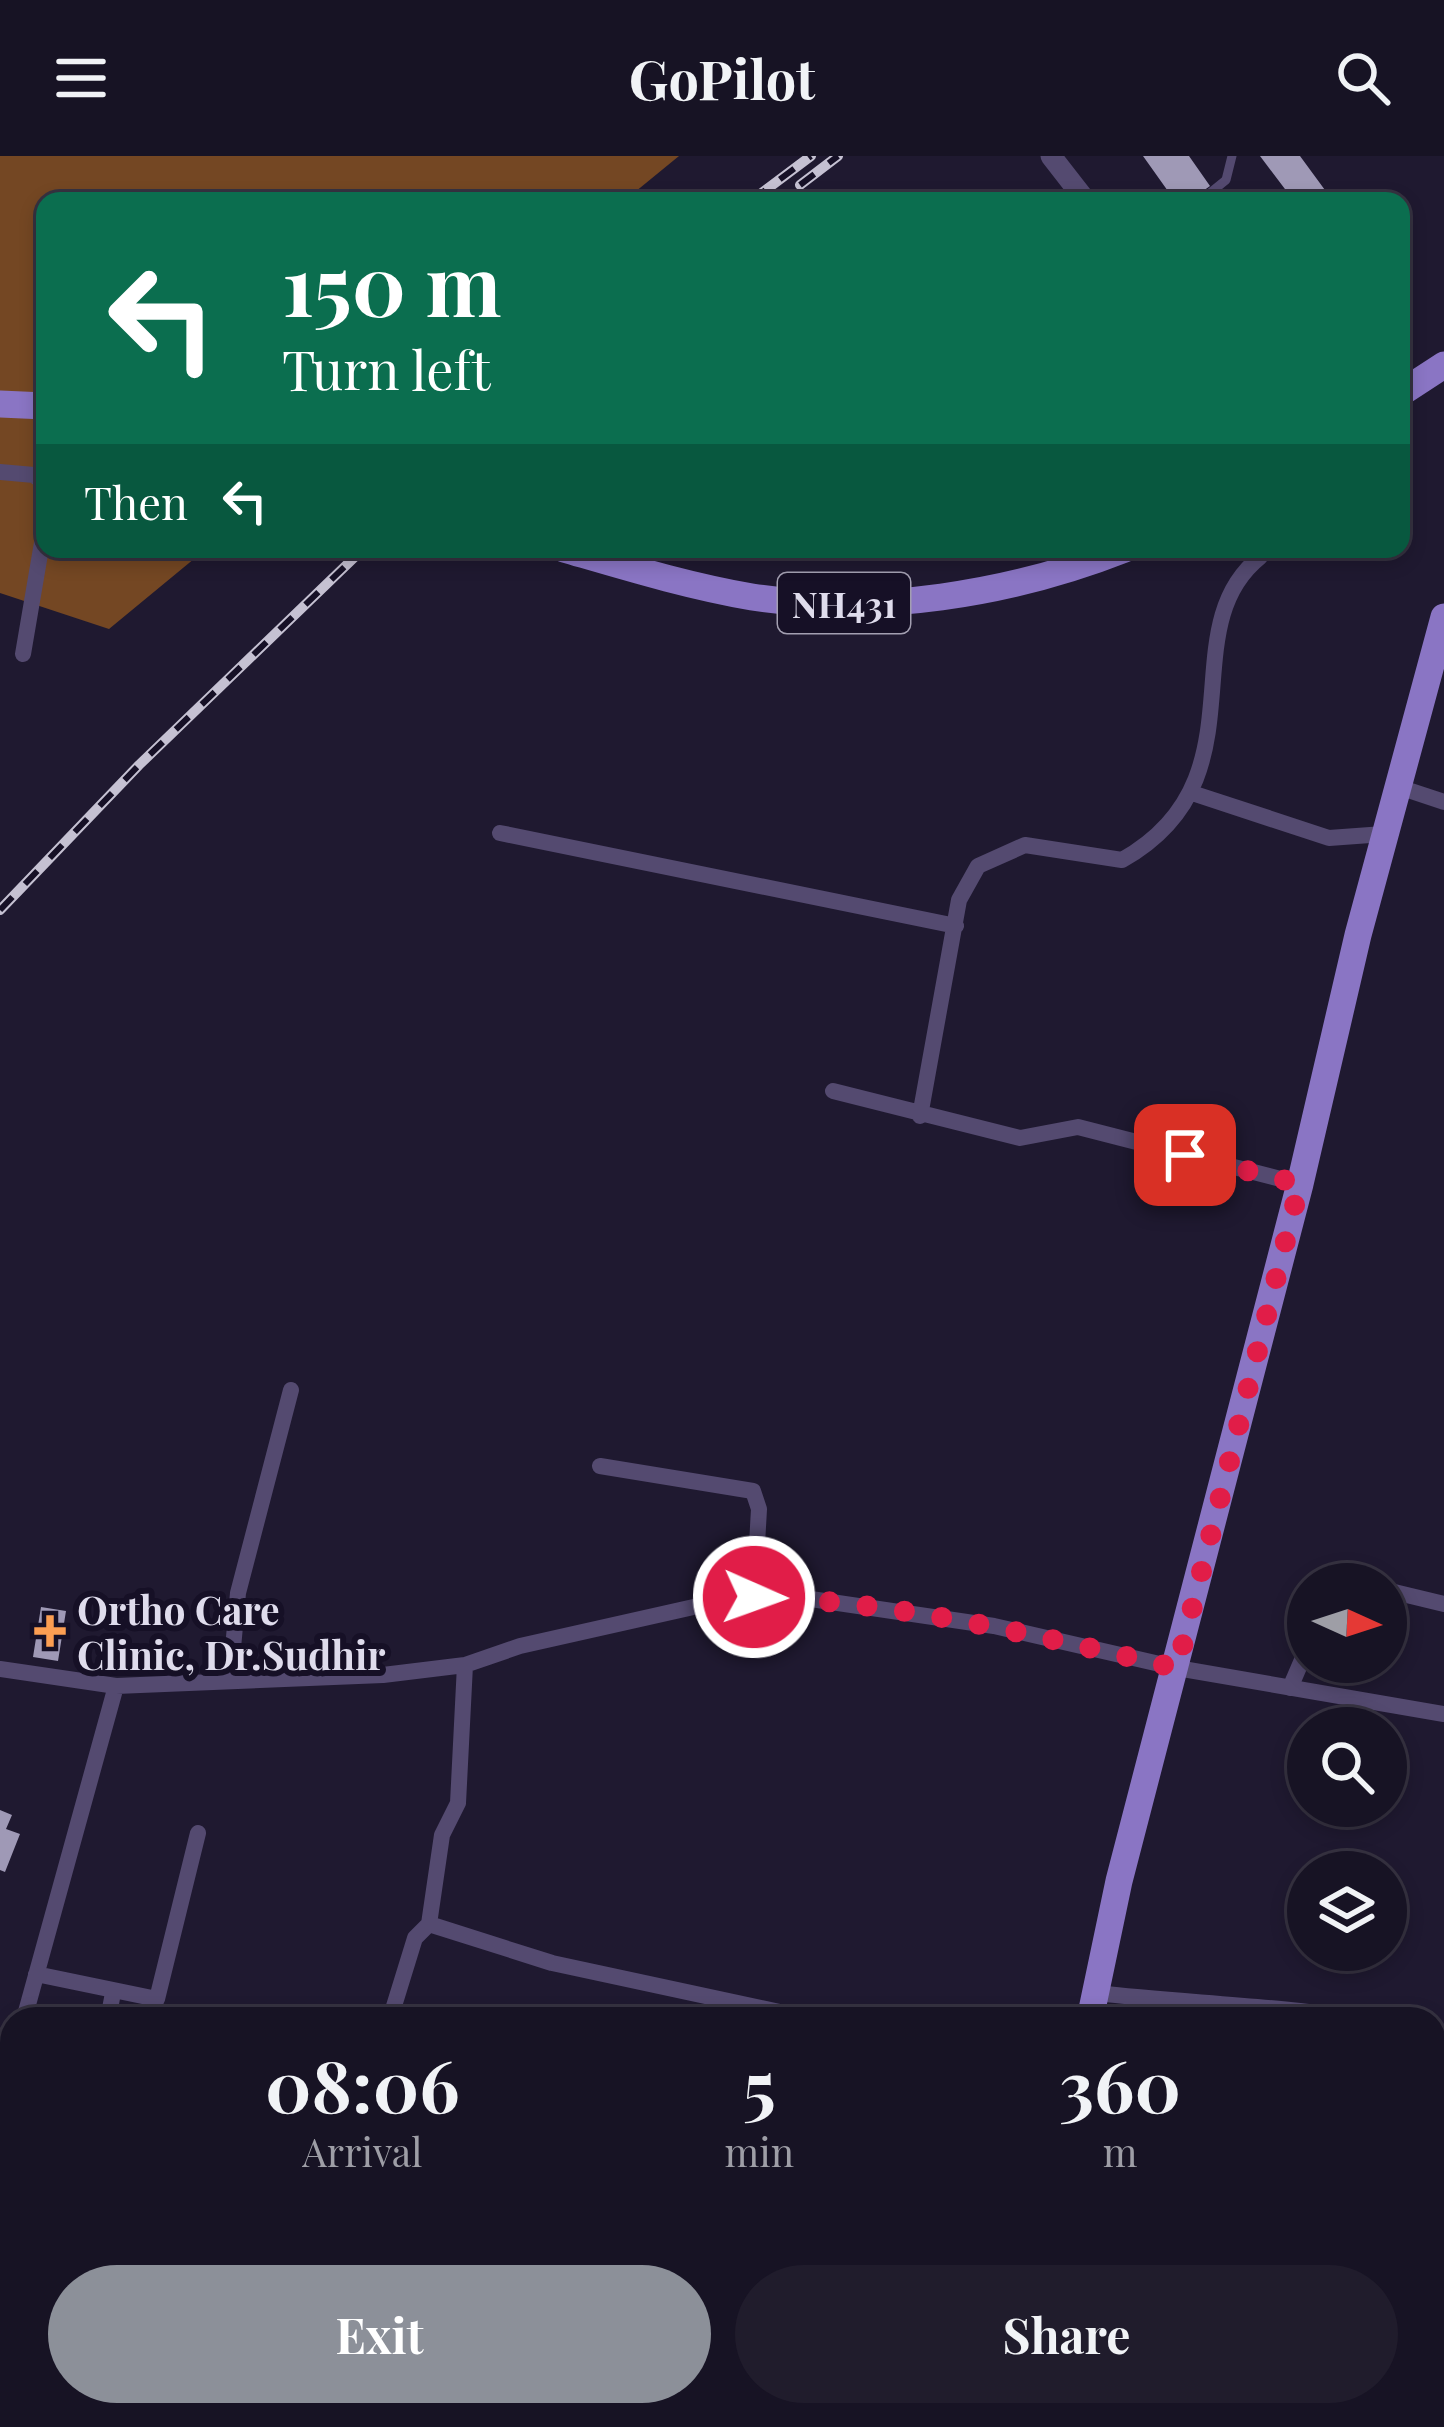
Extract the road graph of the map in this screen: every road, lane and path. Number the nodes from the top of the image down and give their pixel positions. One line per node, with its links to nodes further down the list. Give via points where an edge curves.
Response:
1 (1051, 156): 3 (street)
2 (1232, 156): 4 (lane, via 1226,180)
3 (1079, 192)
4 (1211, 192)
5 (1438, 374): 6 (main road)
6 (1410, 388)
7 (0, 404): 8 (main road)
8 (36, 406)
9 (0, 472): 10 (street)
10 (36, 477)
11 (39, 558): 16 (street)
12 (599, 558): 13 (main road, NH431, via 753,597 818,603 992,587)
13 (1094, 558)
14 (1259, 558): 18 (street, via 1238,575 1222,623 1206,752)
15 (1444, 617): 17 (main road)
16 (23, 654)
17 (1399, 787): 19 (street); 21 (main road)
18 (1192, 794): 21 (street, via 1329,838); 22 (street, via 1173,825 1122,860 1025,845 992,858 978,866 959,900)
19 (1444, 802)
20 (500, 833): 22 (street)
21 (1384, 834): 25 (main road)
22 (956, 926): 24 (street)
23 (833, 1091): 24 (street)
24 (920, 1116): 25 (street, via 1020,1138 1078,1127)
25 (1300, 1184): 32 (main road)
26 (291, 1390): 34 (street, via 238,1593)
27 (600, 1466): 29 (street, via 753,1491)
28 (1407, 1595): 30 (street)
29 (754, 1597): 31 (street); 32 (street, via 994,1626)
30 (1444, 1604)
31 (464, 1665): 34 (street); 40 (street, via 458,1803 442,1835)
32 (1177, 1668): 37 (street); 43 (main road)
33 (0, 1669): 36 (street)
34 (230, 1681): 36 (street)
35 (1292, 1683): 37 (street)
36 (116, 1686): 41 (street)
37 (1290, 1688): 38 (street)
38 (1444, 1714)
39 (198, 1833): 42 (street, via 160,1996)
40 (429, 1924): 46 (street, via 415,1938); 47 (street, via 552,1963)
41 (36, 1974): 42 (street); 44 (street)
42 (113, 1993): 45 (street)
43 (1093, 2006): 48 (street)
44 (27, 2007)
45 (110, 2007)
46 (394, 2007)
47 (756, 2007)
48 (1285, 2007)

